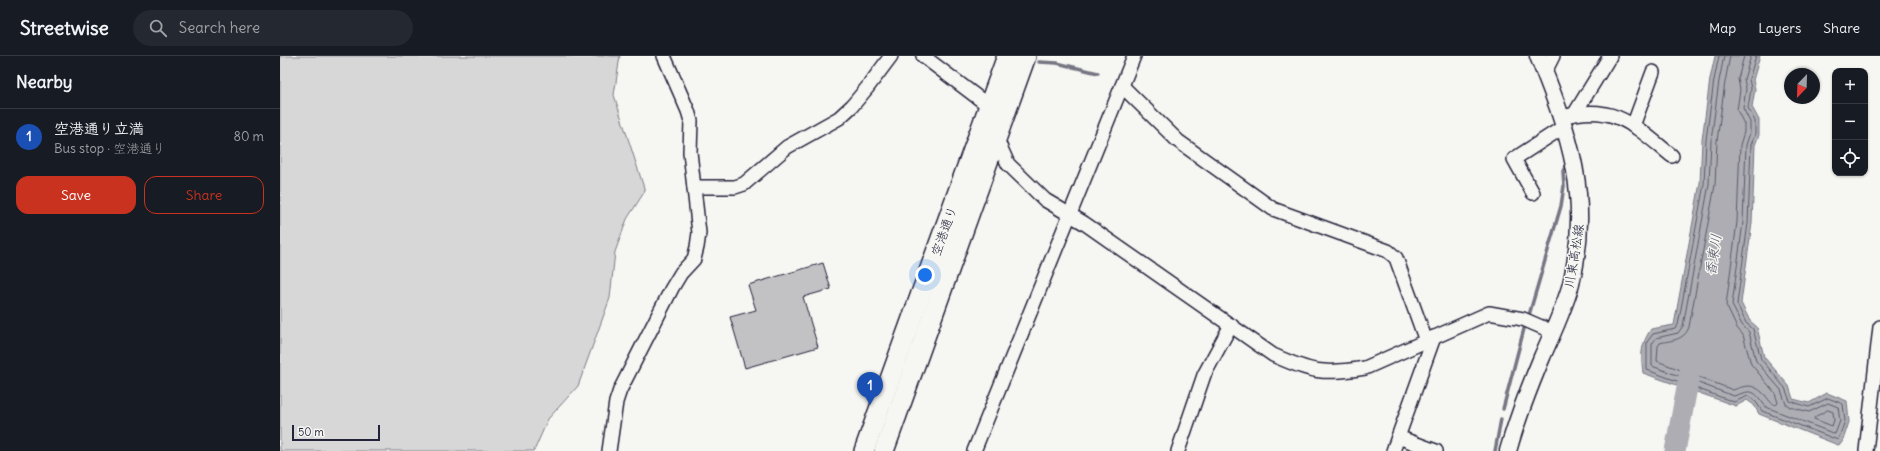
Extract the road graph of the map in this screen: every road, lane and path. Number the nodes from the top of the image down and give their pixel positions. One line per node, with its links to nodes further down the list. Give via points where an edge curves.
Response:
1 (664, 56): 18 (street, via 688,111)
2 (890, 56): 18 (street, via 840,118 787,147 744,184 735,187)
3 (923, 56): 13 (street)
4 (1007, 56): 13 (highway, 空港通り)
5 (1026, 56): 16 (highway, 空港通り)
6 (1134, 56): 12 (street)
7 (1538, 56): 10 (main road, 川東高松線)
8 (1553, 56): 10 (street)
9 (1610, 56): 14 (street)
10 (1545, 72): 14 (main road, 川東高松線)
11 (1653, 72): 15 (street)
12 (1122, 86): 20 (street); 24 (street, via 1178,141 1273,209 1388,251 1396,258)
13 (989, 106): 16 (street); 27 (highway, 空港通り)
14 (1568, 119): 15 (street, via 1596,111 1620,118); 19 (street, via 1514,159); 23 (main road, 川東高松線, via 1580,199 1578,245 1571,285)
15 (1633, 126): 17 (street)
16 (996, 139): 20 (street, via 1008,164 1045,200); 28 (highway, 空港通り)
17 (1672, 156)
18 (694, 186): 26 (street, via 699,233 694,259 672,288 620,390)
19 (1533, 193)
20 (1069, 214): 21 (street); 29 (street)
21 (1231, 326): 24 (street, via 1273,355 1303,368 1322,372 1365,368); 30 (street, via 1204,375)
22 (1880, 327): 34 (street)
23 (1552, 332): 24 (street, via 1523,319 1490,313); 33 (main road, 川東高松線, via 1528,389)
24 (1430, 339): 25 (street)
25 (1398, 437): 31 (street); 32 (street)
26 (609, 451)
27 (864, 451)
28 (884, 451)
29 (974, 451)
30 (1178, 451)
31 (1393, 451)
32 (1436, 451)
33 (1508, 451)
34 (1866, 451)

